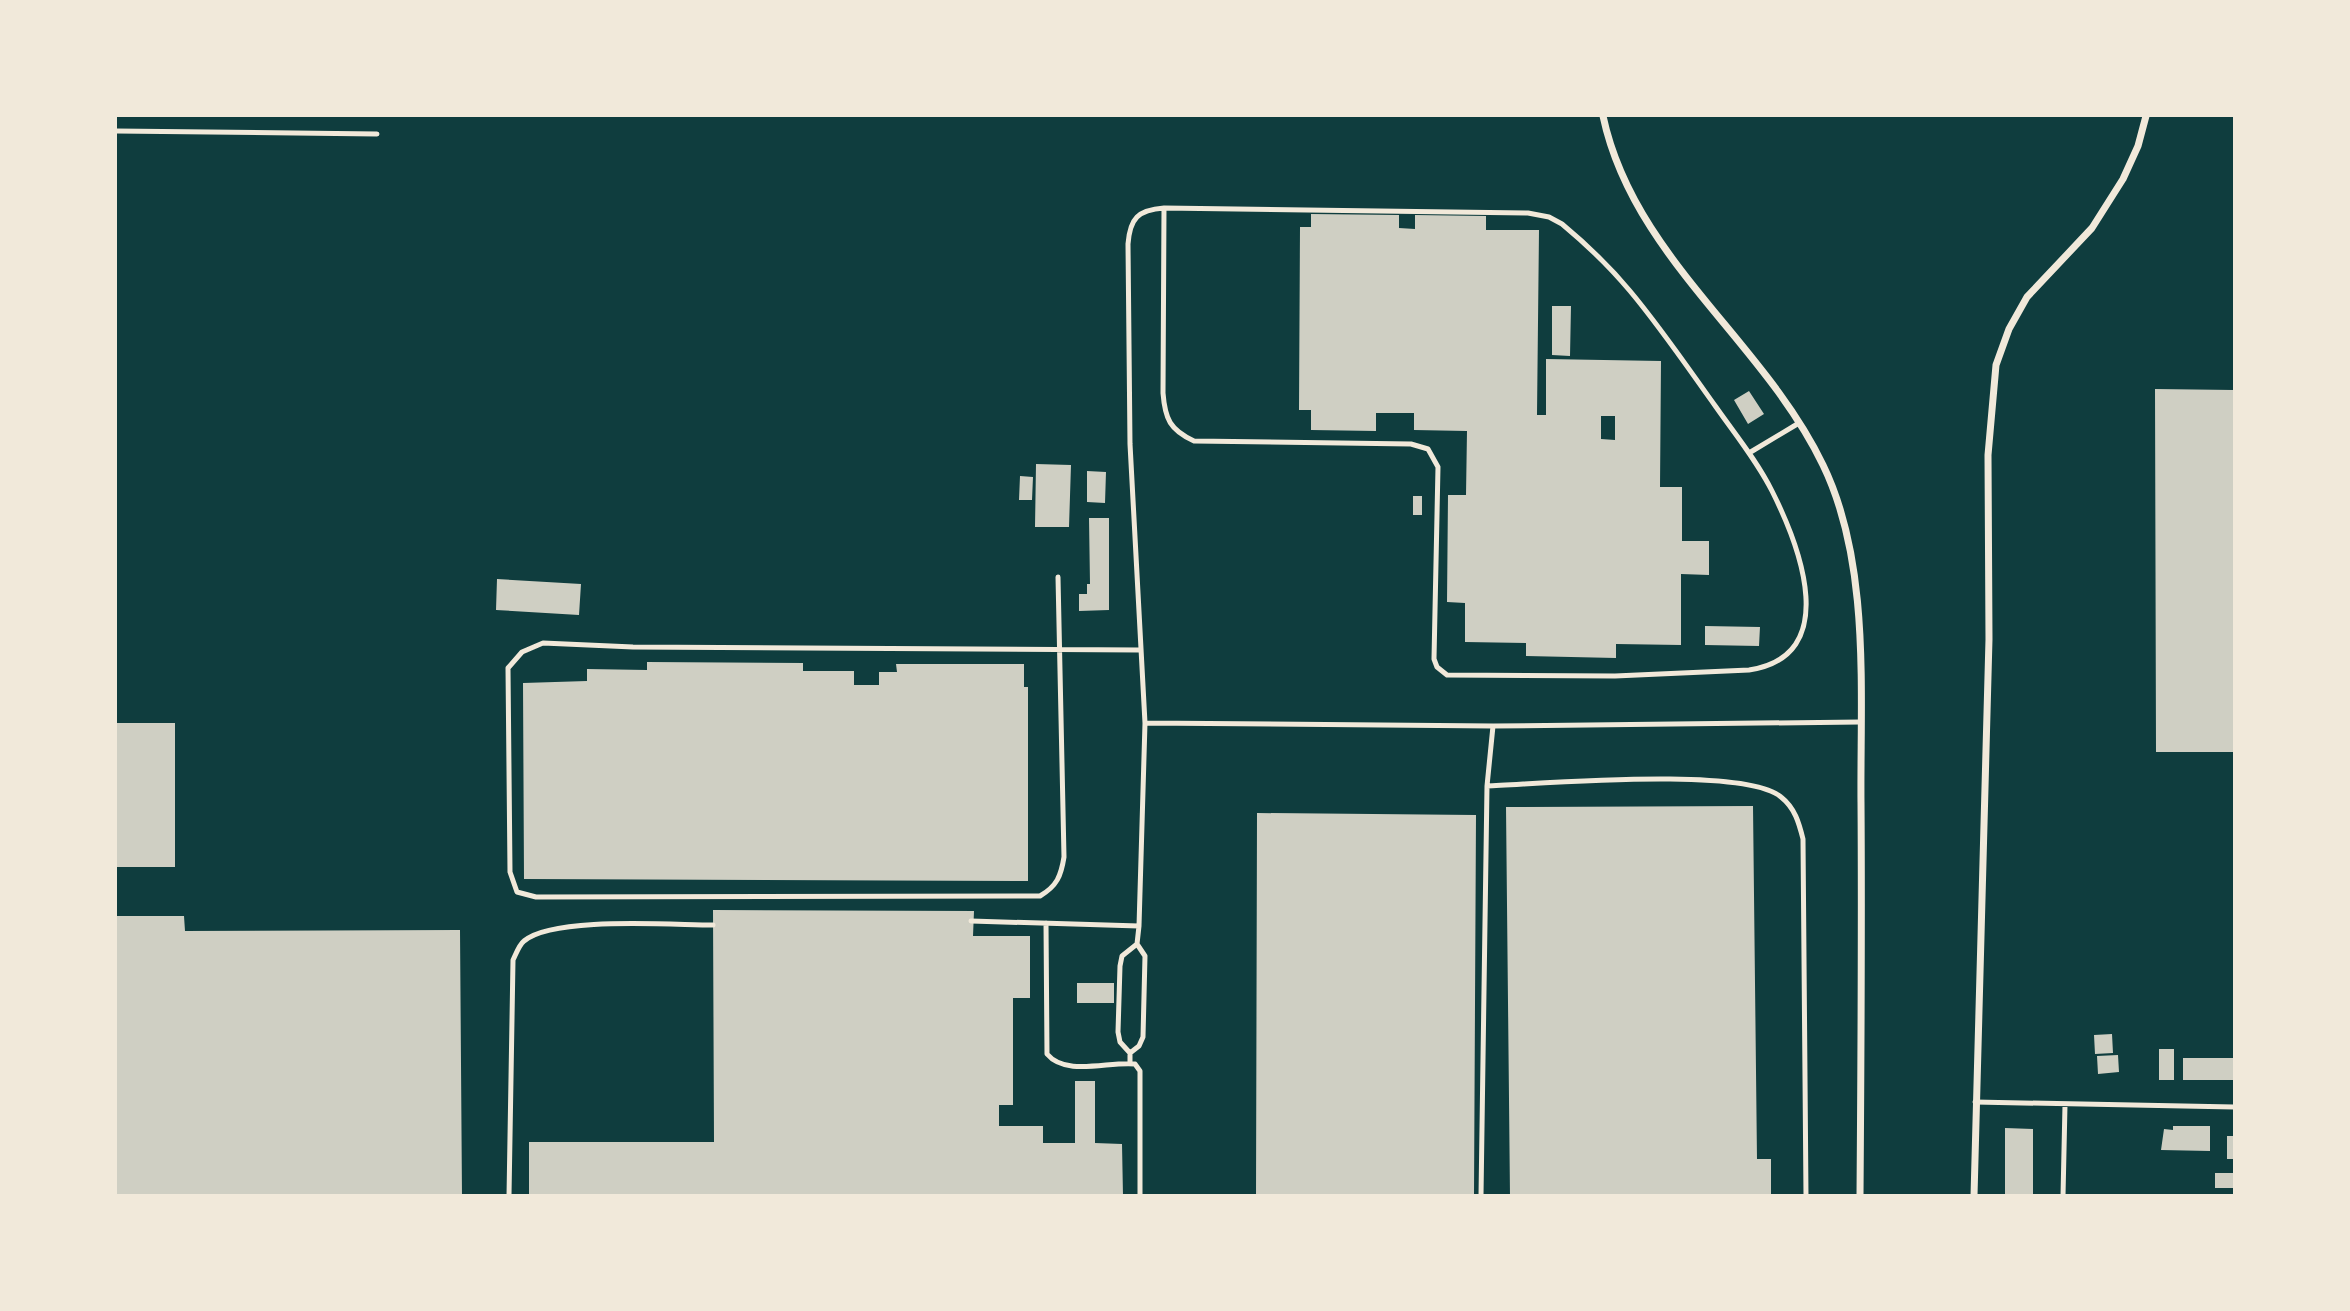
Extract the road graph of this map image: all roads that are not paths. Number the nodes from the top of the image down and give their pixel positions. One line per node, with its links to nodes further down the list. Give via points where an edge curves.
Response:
1 (1603, 116): 6 (street, via 1611,151 1644,221)
2 (2146, 116): 22 (street, via 2123,179 2092,228 2027,297 1996,365 1988,455 1989,639)
3 (116, 131): 4 (lane)
4 (377, 134)
5 (1164, 208): 7 (lane, via 1528,213 1549,217 1579,239 1628,289); 7 (lane, via 1163,393 1171,428 1194,441 1411,444 1428,449 1438,467 1434,659 1447,675 1615,676 1749,670 1786,659 1806,626 1805,593 1772,491); 9 (lane, via 1141,212 1129,226 1130,444)
6 (1799, 423): 7 (lane); 11 (street, via 1824,466 1849,534 1860,649)
7 (1749, 453)
8 (1058, 577): 10 (lane)
9 (1139, 650): 10 (lane); 12 (lane)
10 (1059, 652): 10 (lane, via 544,643 522,652 508,668 510,872 517,892 537,897 1040,896 1053,888 1064,857)
11 (1860, 722): 13 (lane); 29 (street)
12 (1145, 723): 13 (lane); 18 (lane)
13 (1493, 726): 14 (lane)
14 (1487, 786): 27 (lane); 28 (lane, via 1640,779 1736,782 1763,787 1790,805 1803,839)
15 (971, 921): 16 (lane)
16 (1046, 923): 18 (lane); 21 (lane, via 1047,1054 1061,1064)
17 (713, 925): 25 (lane, via 570,926 542,931 523,942 513,960)
18 (1139, 926): 19 (lane)
19 (1137, 944): 20 (lane, via 1145,956 1143,1037); 20 (lane, via 1122,957 1120,966 1118,1032)
20 (1129, 1053): 21 (lane)
21 (1130, 1063): 26 (lane, via 1140,1071)
22 (1975, 1102): 23 (lane); 30 (street)
23 (2065, 1105): 24 (lane); 31 (lane)
24 (2235, 1107)
25 (509, 1195)
26 (1140, 1195)
27 (1481, 1195)
28 (1806, 1195)
29 (1860, 1195)
30 (1974, 1195)
31 (2063, 1195)

